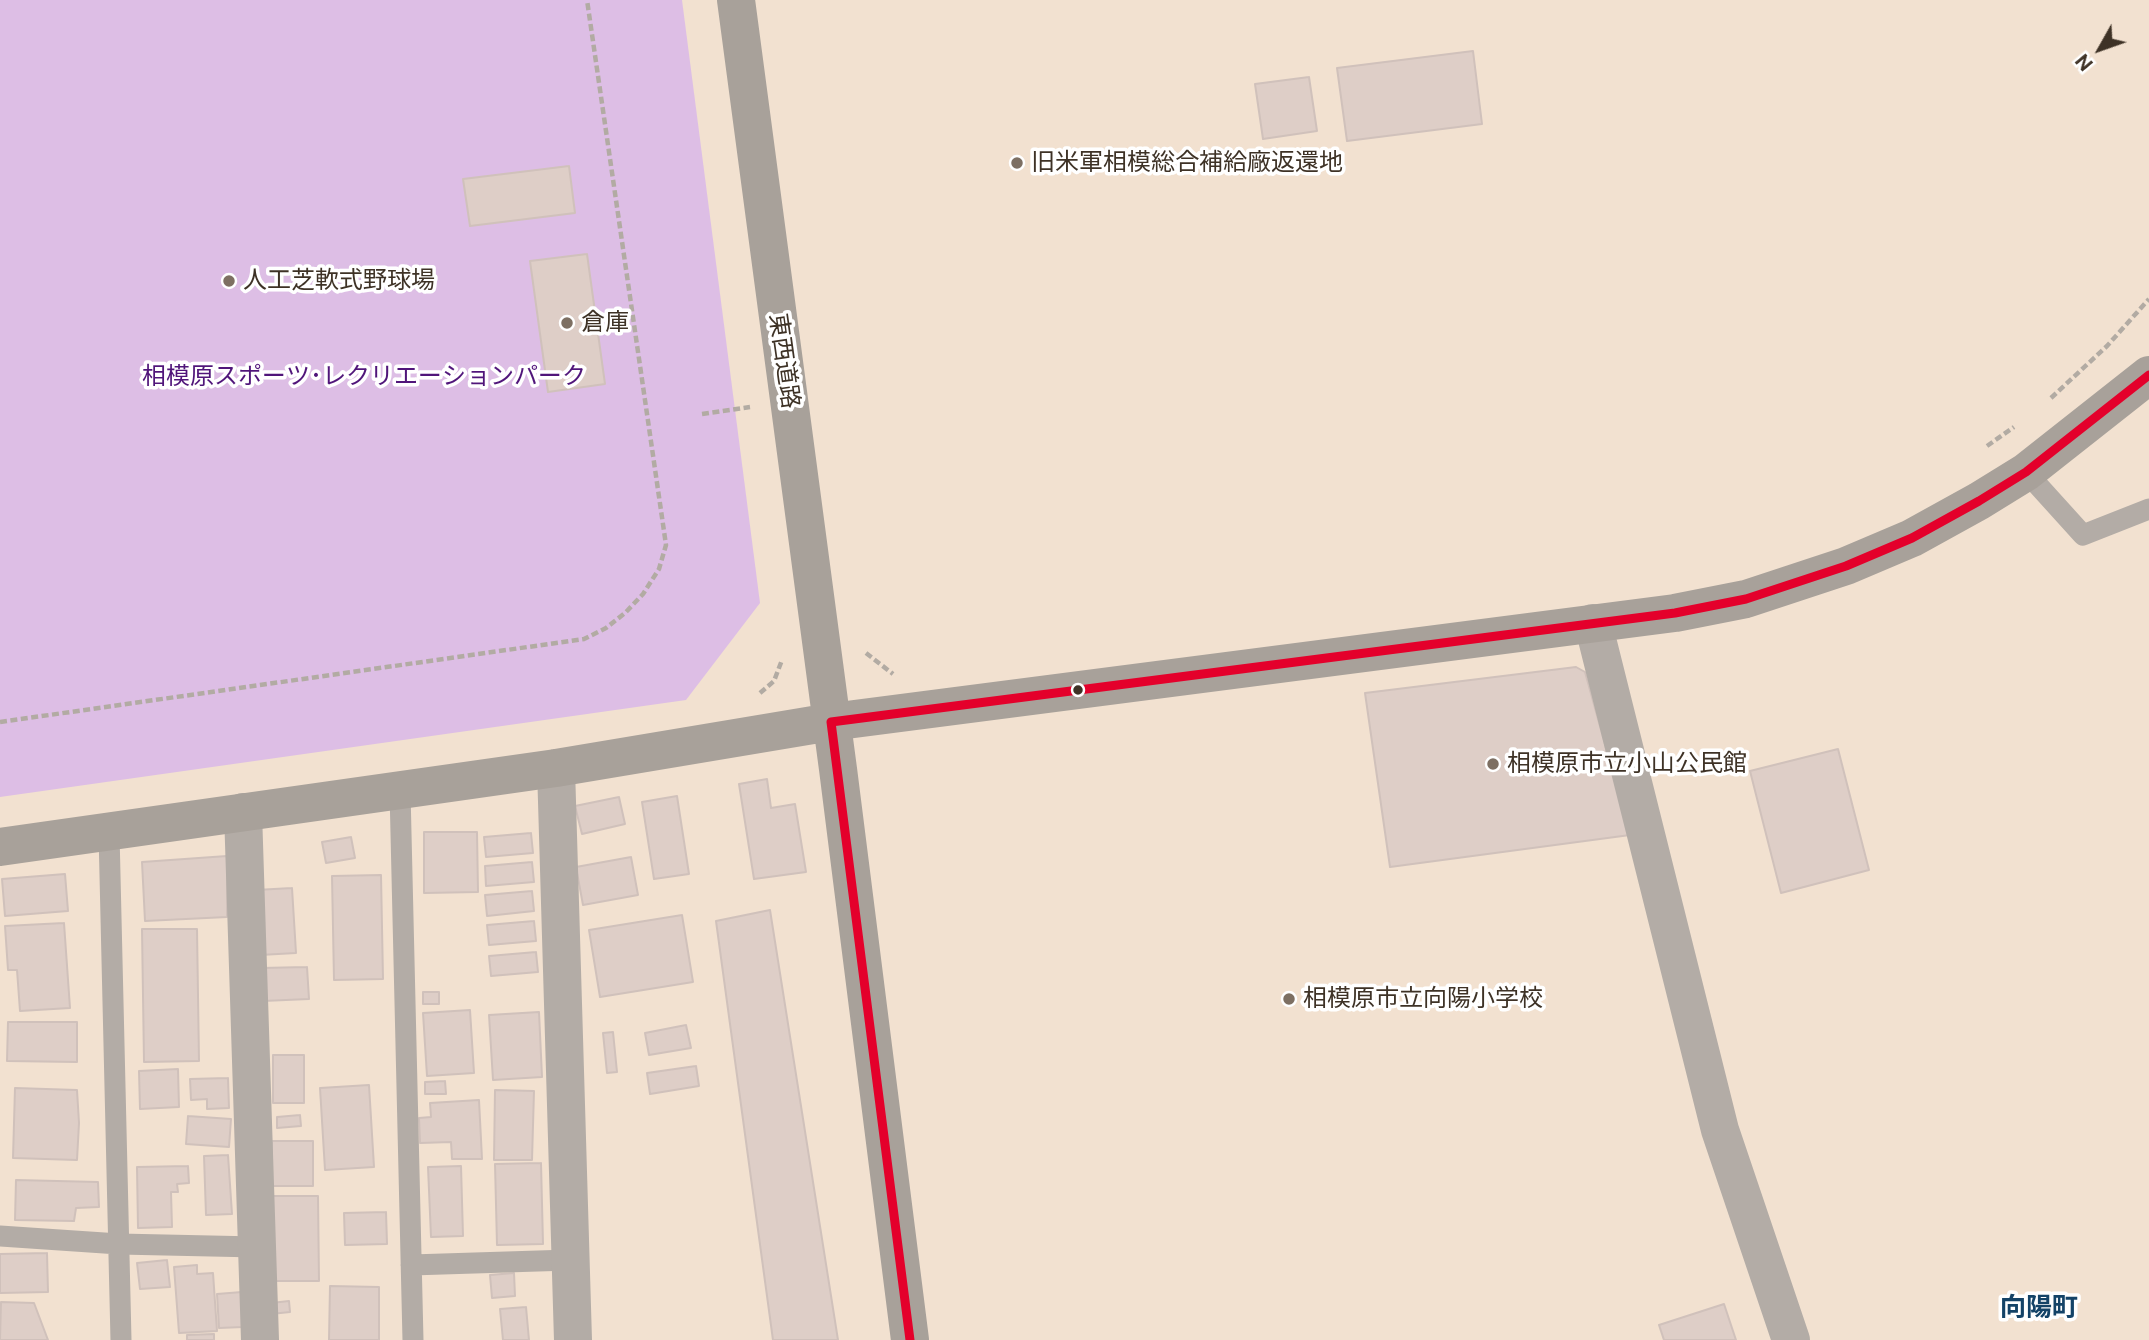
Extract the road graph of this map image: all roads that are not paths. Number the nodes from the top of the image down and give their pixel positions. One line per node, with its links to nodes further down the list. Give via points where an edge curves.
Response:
1 (736, 0): 6 (street, 東西道路)
2 (2149, 375): 3 (street)
3 (2026, 472): 4 (lane, via 2083,535); 5 (street, via 1912,538 1846,566 1746,599)
4 (2149, 509)
5 (1593, 623): 6 (street); 22 (street, via 1720,1129)
6 (831, 722): 7 (street); 21 (street, 東西道路)
7 (556, 768): 8 (street); 15 (street)
8 (400, 791): 9 (street); 16 (lane)
9 (243, 812): 10 (street); 14 (street)
10 (108, 833): 11 (street); 13 (lane)
11 (0, 847)
12 (0, 1236): 13 (lane)
13 (119, 1244): 14 (lane); 17 (lane)
14 (257, 1247): 18 (street)
15 (570, 1260): 16 (lane); 20 (street)
16 (411, 1265): 19 (lane)
17 (121, 1340)
18 (260, 1340)
19 (413, 1340)
20 (573, 1340)
21 (910, 1340)
22 (1791, 1340)

